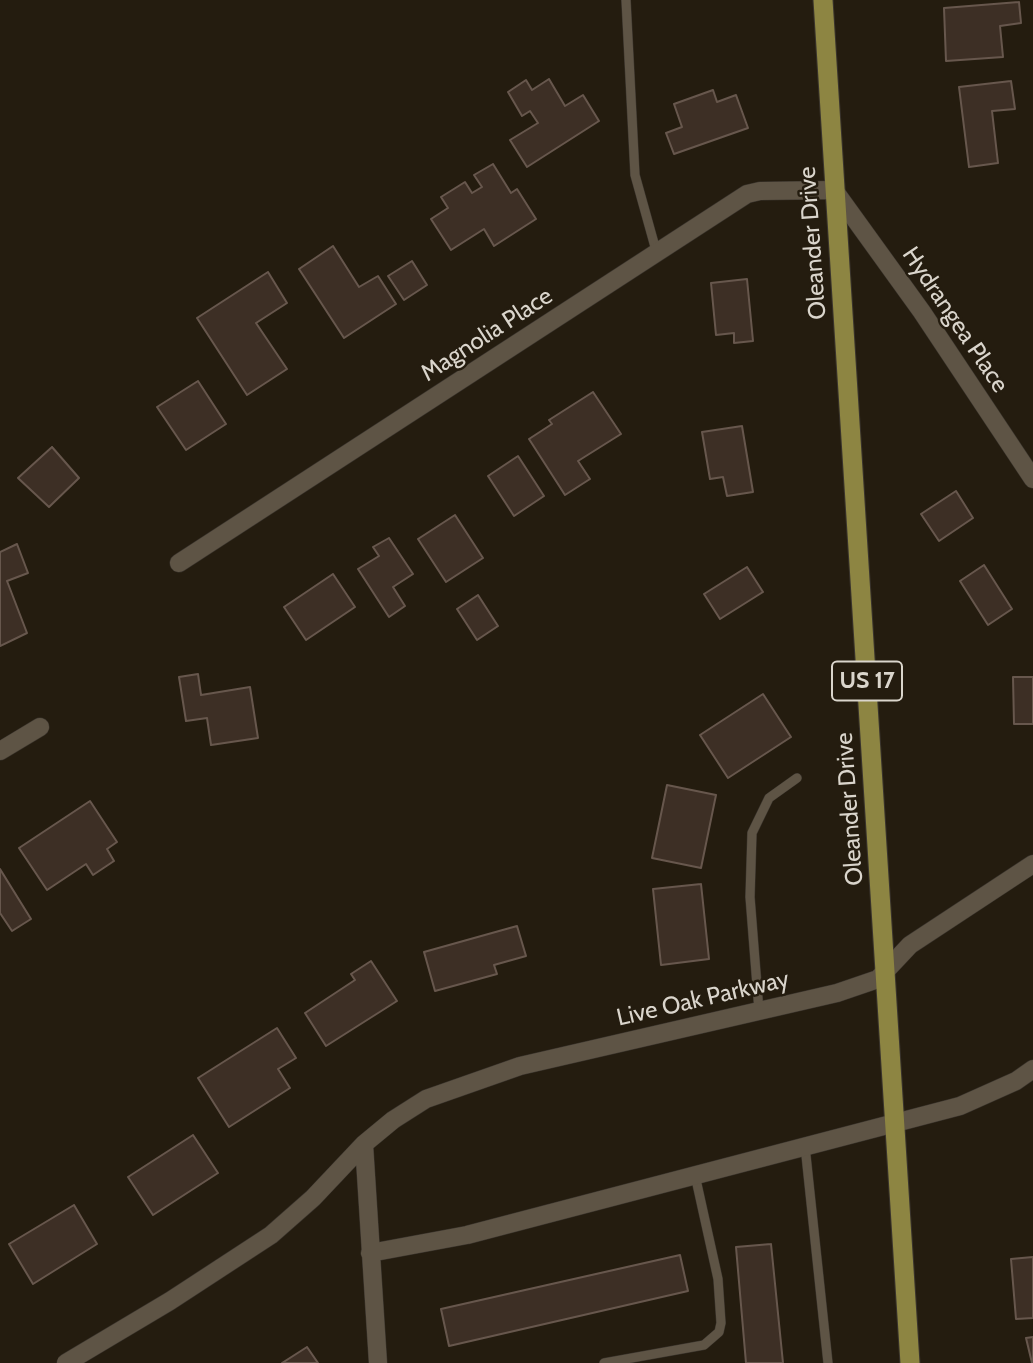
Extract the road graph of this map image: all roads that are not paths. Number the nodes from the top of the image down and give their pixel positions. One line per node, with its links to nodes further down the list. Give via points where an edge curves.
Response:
1 (626, 0): 4 (lane, via 635,176)
2 (823, 0): 3 (main road, Oleander Drive / US 17)
3 (834, 190): 4 (street, Magnolia Place, via 747,194); 5 (street, Hydrangea Place); 11 (main road, Oleander Drive / US 17)
4 (657, 254): 6 (street, Magnolia Place)
5 (1033, 479)
6 (179, 563)
7 (40, 727): 8 (street)
8 (0, 751)
9 (797, 778): 12 (lane, via 769,798 752,833 750,897)
10 (1033, 864): 11 (street, Live Oak Parkway, via 910,945)
11 (886, 971): 12 (street, Live Oak Parkway, via 878,979 838,993); 14 (main road, Oleander Drive / US 17)
12 (759, 1011): 15 (street, Live Oak Parkway, via 520,1066 446,1090 393,1120)
13 (1033, 1069): 14 (street, via 993,1093)
14 (895, 1123): 16 (street); 23 (main road, Oleander Drive / US 17)
15 (364, 1144): 18 (street); 19 (street, Live Oak Parkway, via 271,1235)
16 (805, 1146): 17 (street); 22 (lane)
17 (695, 1175): 18 (street, via 467,1235); 21 (lane, via 718,1279 719,1332 704,1345)
18 (370, 1252): 20 (street)
19 (66, 1363)
20 (378, 1363)
21 (604, 1363)
22 (828, 1363)
23 (910, 1363)

